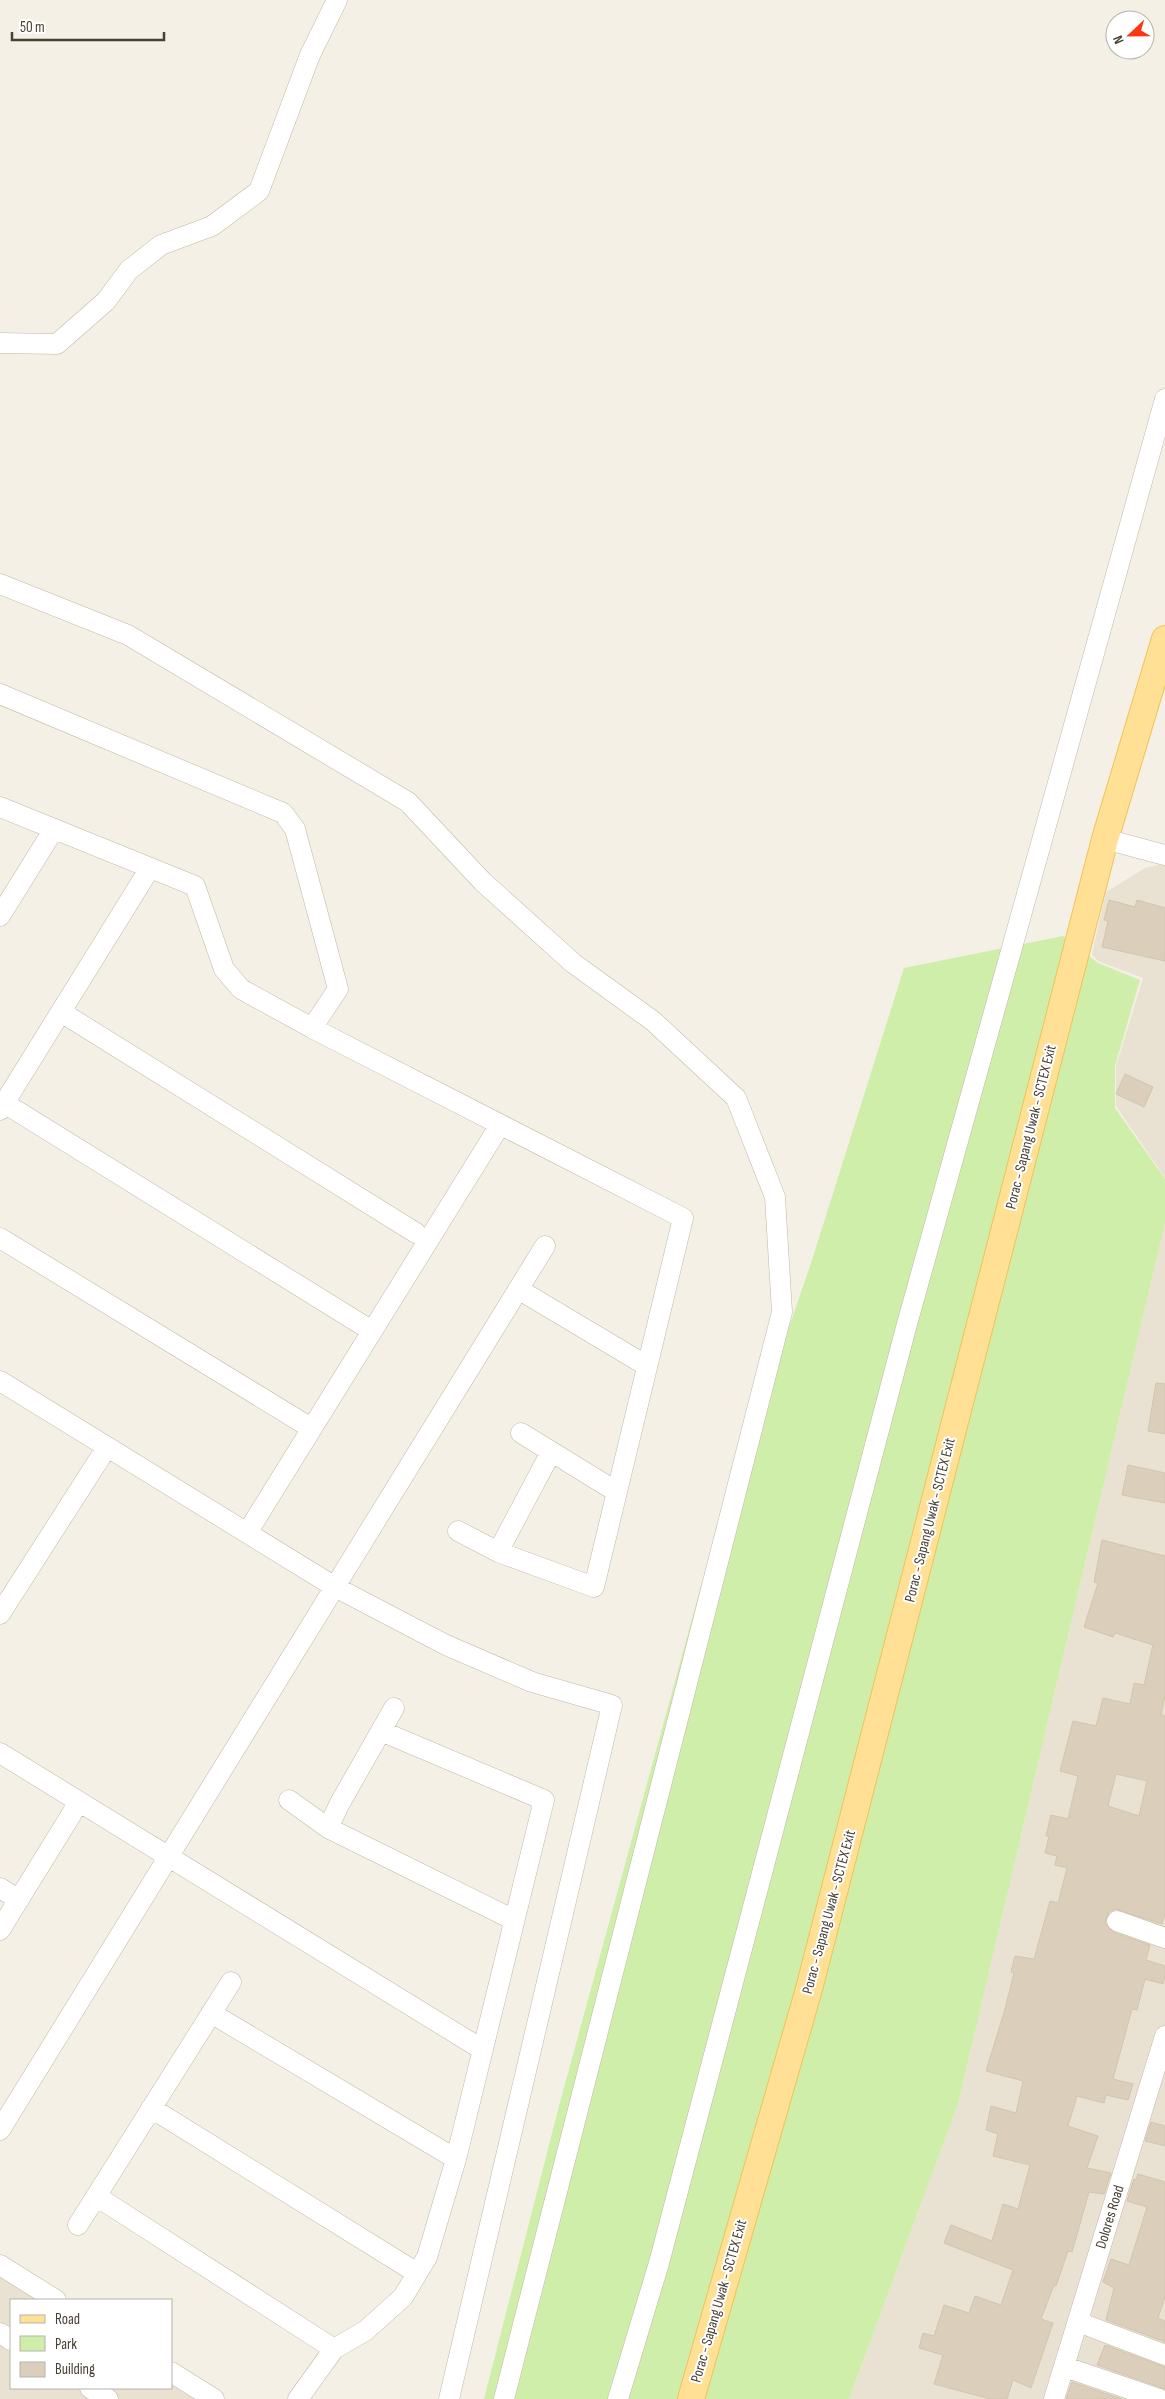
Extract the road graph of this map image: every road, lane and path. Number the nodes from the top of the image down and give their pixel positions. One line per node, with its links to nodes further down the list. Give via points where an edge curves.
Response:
1 (337, 0): 2 (street, via 310,55 259,191 212,226 161,245 129,270 106,301 57,344)
2 (0, 343)
3 (1165, 399): 70 (street, via 905,1334 661,2253)
4 (0, 584): 69 (street, via 128,635 408,802 483,882 573,963 653,1021 736,1098 775,1197 782,1312)
5 (1165, 639): 9 (main road, Porac - Sapang Uwak - SCTEX Exit)
6 (0, 694): 14 (street, via 284,813 295,829 338,989)
7 (0, 807): 8 (street)
8 (54, 829): 11 (street); 12 (street)
9 (1105, 839): 10 (street); 71 (main road, Porac - Sapang Uwak - SCTEX Exit, via 809,1989)
10 (1165, 855)
11 (150, 868): 13 (street); 14 (street, via 195,886 224,969 241,989)
12 (0, 916)
13 (61, 1012): 15 (street); 17 (street)
14 (312, 1028): 16 (street)
15 (2, 1106): 21 (street)
16 (500, 1125): 21 (street); 22 (street, via 683,1218)
17 (416, 1233)
18 (0, 1238): 24 (street)
19 (545, 1246): 20 (street)
20 (518, 1289): 22 (street); 32 (street)
21 (372, 1331): 24 (street)
22 (647, 1366): 28 (street)
23 (0, 1381): 26 (street)
24 (311, 1428): 30 (street)
25 (521, 1433): 27 (street)
26 (107, 1447): 30 (street); 33 (street)
27 (551, 1452): 28 (street); 31 (street)
28 (617, 1492): 31 (street, via 594,1587)
29 (458, 1531): 31 (street)
30 (247, 1533): 32 (street)
31 (498, 1552)
32 (335, 1587): 40 (street); 68 (street, via 446,1645 532,1682 612,1705)
33 (0, 1614)
34 (394, 1708): 35 (street)
35 (381, 1731): 39 (street); 43 (street, via 544,1800)
36 (0, 1753): 38 (street)
37 (289, 1800): 39 (street)
38 (79, 1802): 40 (street); 42 (street)
39 (328, 1828): 43 (street)
40 (168, 1857): 50 (street); 52 (street)
41 (0, 1888): 42 (street)
42 (19, 1900): 45 (street)
43 (514, 1920): 50 (street)
44 (1117, 1920): 46 (street)
45 (0, 1930)
46 (1165, 1938)
47 (230, 1982): 48 (street)
48 (210, 2013): 51 (street); 53 (street)
49 (1165, 2036): 59 (street, Dolores Road)
50 (483, 2050): 53 (street)
51 (151, 2108): 54 (street); 57 (street)
52 (0, 2130)
53 (456, 2159): 57 (street, via 427,2257)
54 (96, 2196): 55 (street); 60 (street)
55 (78, 2225)
56 (0, 2265): 58 (street)
57 (417, 2273): 60 (street, via 403,2297 365,2331)
58 (54, 2299)
59 (1078, 2322): 61 (street); 62 (street, Dolores Road)
60 (334, 2349): 67 (street)
61 (1165, 2355)
62 (1065, 2368): 72 (street, Dolores Road); 73 (street)
63 (172, 2373): 66 (street)
64 (92, 2389): 65 (street)
65 (108, 2399)
66 (214, 2399)
67 (298, 2399)
68 (448, 2399)
69 (504, 2399)
70 (618, 2399)
71 (691, 2399)
72 (1054, 2399)
73 (1160, 2399)

